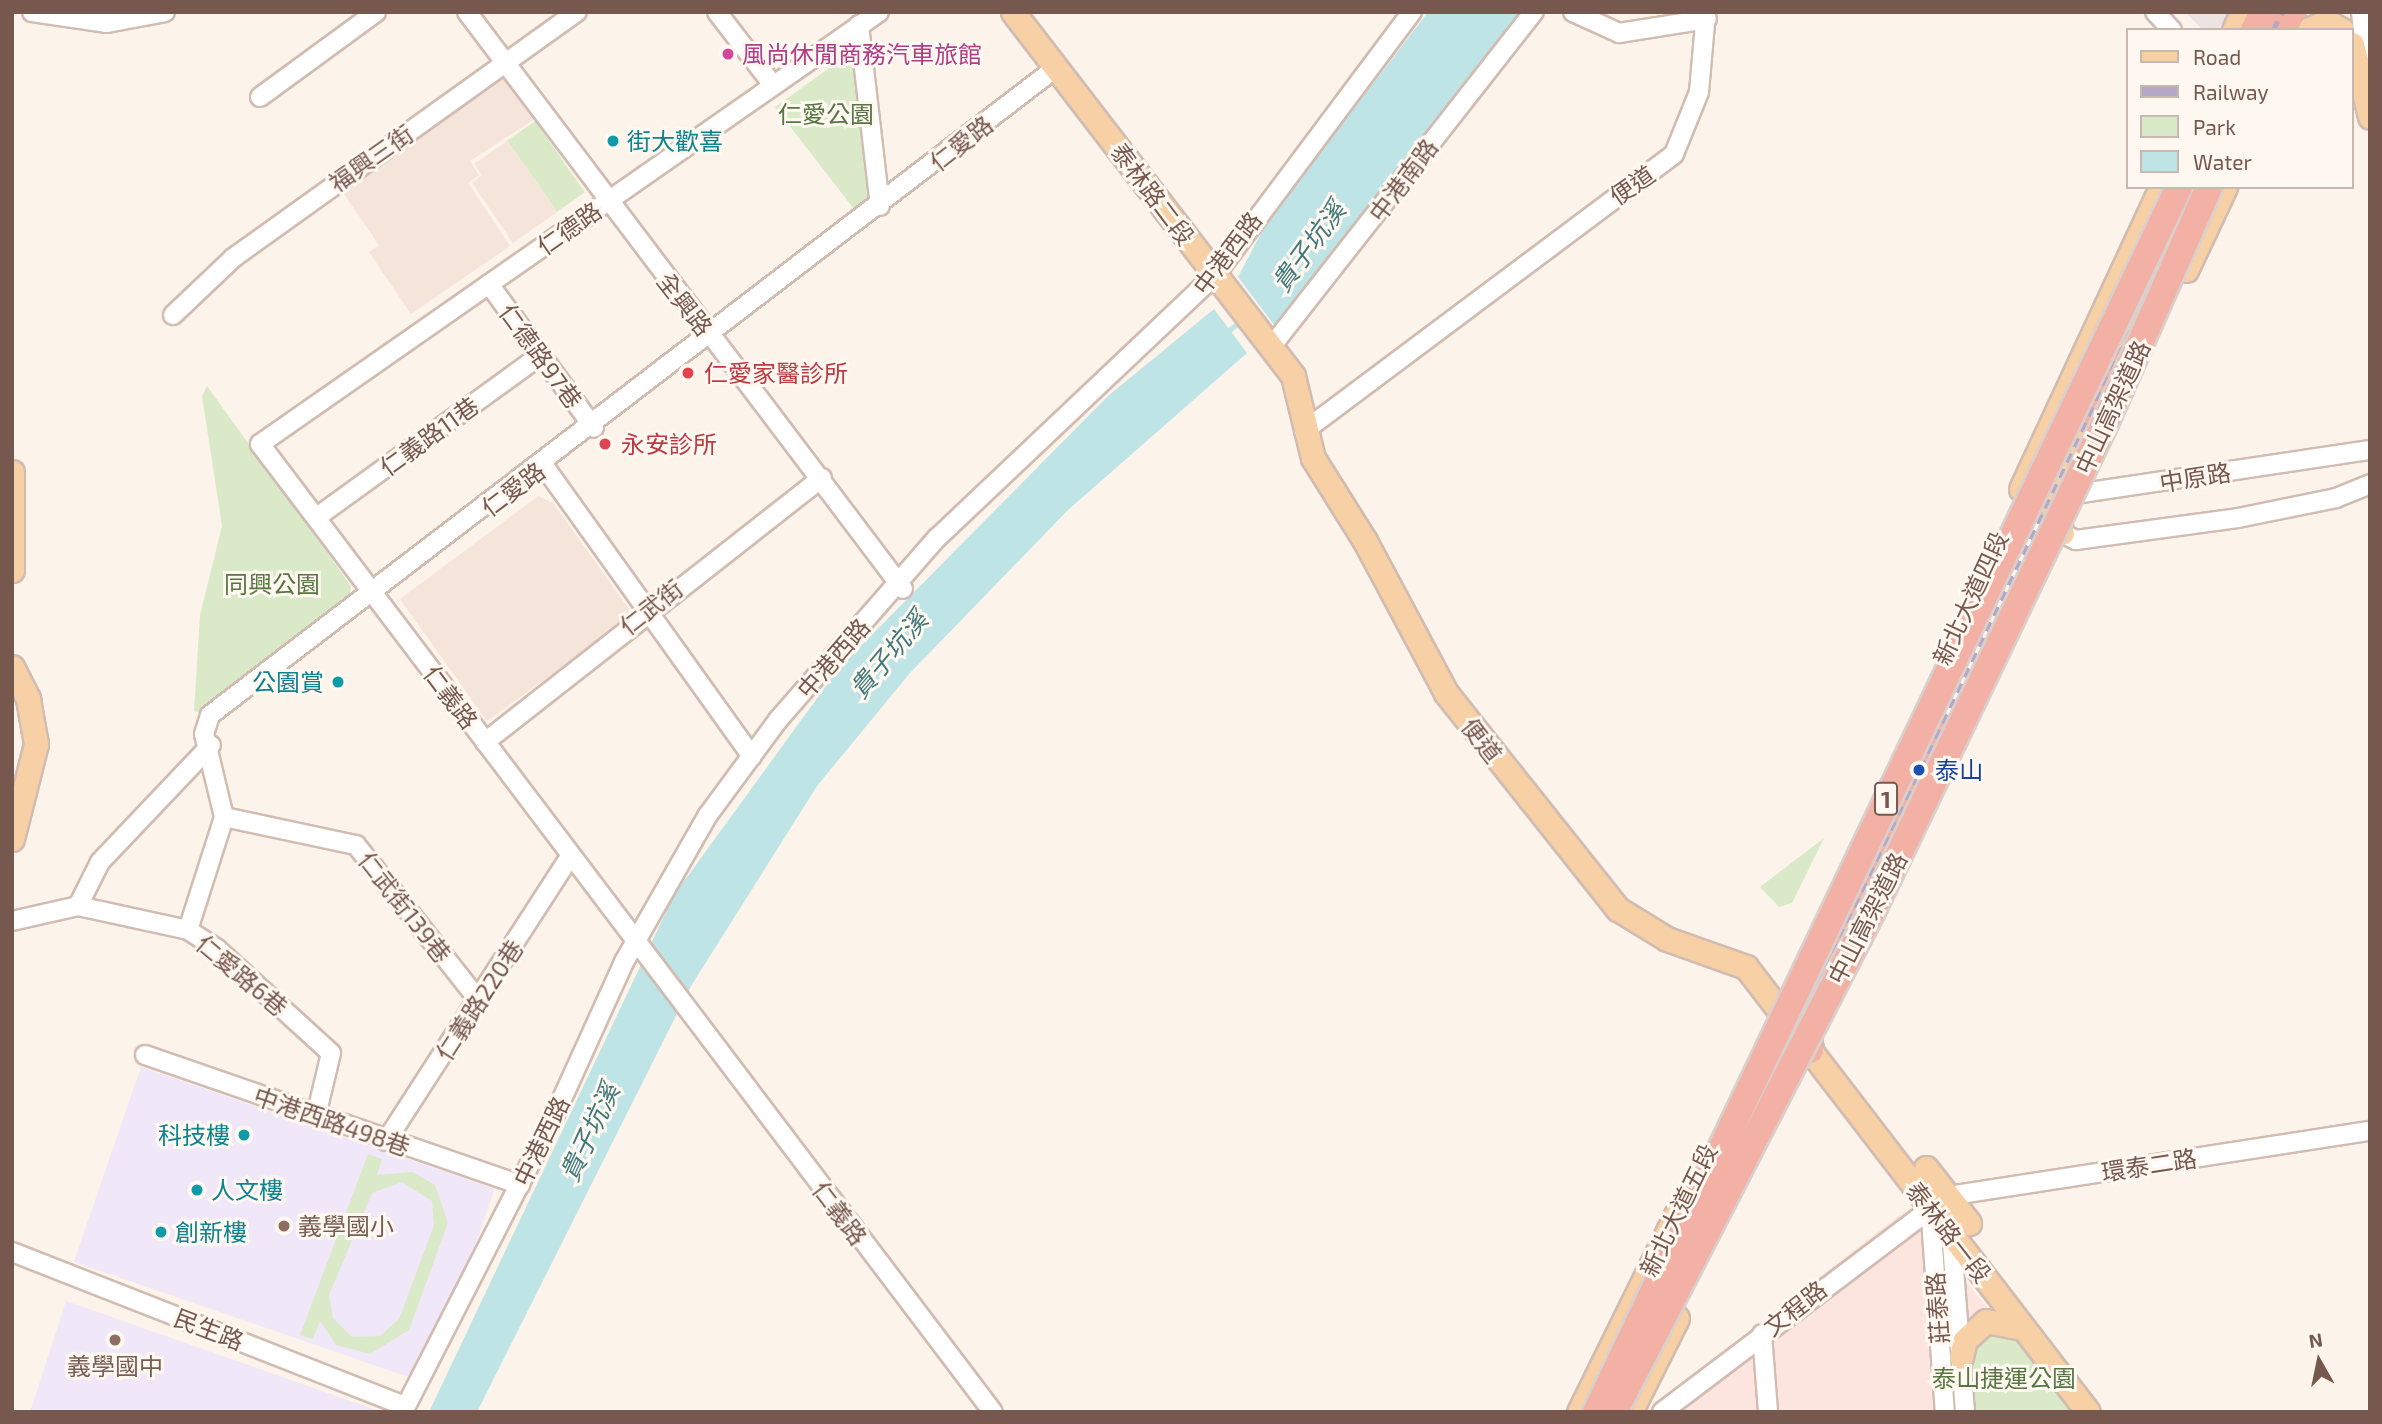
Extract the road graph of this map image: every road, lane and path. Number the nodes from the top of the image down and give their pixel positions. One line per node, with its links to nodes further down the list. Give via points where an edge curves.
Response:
1 (33, 12): 2 (street, via 90,21)
2 (165, 12)
3 (376, 12): 34 (street)
4 (467, 12): 30 (street, 全興路)
5 (577, 12): 30 (street, 福興三街)
6 (718, 12): 32 (street)
7 (879, 12): 20 (street, 仁德路)
8 (1013, 12): 31 (main road, 泰林路二段)
9 (1412, 12): 45 (street, 中港西路)
10 (1534, 12): 49 (street, 中港南路)
11 (1573, 12): 19 (street, via 1619,33)
12 (2155, 12): 21 (street)
13 (2242, 12): 22 (main road)
14 (2263, 12): 23 (highway)
15 (2278, 12): 24 (main road)
16 (2292, 12): 25 (highway)
17 (2313, 12): 26 (main road)
18 (2361, 12): 33 (street)
19 (1707, 15): 54 (street, 便道, via 1699,92 1674,153)
20 (859, 26): 32 (street, 仁德路); 44 (street)
21 (2170, 28)
22 (2235, 28)
23 (2255, 28)
24 (2270, 28)
25 (2284, 28)
26 (2306, 28)
27 (2311, 28): 28 (main road, via 2328,22)
28 (2338, 28)
29 (2354, 52): 35 (main road)
30 (506, 64): 43 (street, 全興路); 47 (street, 福興三街, via 233,258)
31 (1057, 67): 44 (street, 仁愛路); 45 (main road, 泰林路二段)
32 (773, 85): 43 (street, 仁德路)
33 (2370, 85)
34 (260, 97)
35 (2370, 117)
36 (2160, 189): 61 (main road, 新北大道四段 / 1)
37 (2179, 189): 52 (highway, bridge)
38 (2179, 189): 101 (highway, 中山高架道路 / 1, bridge)
39 (2195, 189): 63 (main road)
40 (2205, 189): 52 (highway)
41 (2205, 189): 102 (highway, 中山高架道路 / 1, bridge, via 2105,423 1872,911)
42 (2224, 189): 62 (main road, 1)
43 (610, 200): 46 (street, 仁德路); 48 (street, 全興路)
44 (880, 206): 48 (street, 仁愛路)
45 (1220, 281): 49 (main road, 泰林路二段); 67 (street, 中港西路, via 1039,439)
46 (489, 284): 50 (street, 仁德路97巷); 55 (street, 仁德路)
47 (173, 315)
48 (711, 338): 53 (street, 仁愛路); 59 (street, 全興路)
49 (1268, 344): 51 (main road, 泰林路二段)
50 (541, 355): 53 (street, 仁德路97巷); 64 (street, 仁義路11巷)
51 (1293, 376): 54 (main road, 便道)
52 (2085, 419): 82 (highway, via 1936,734)
53 (594, 428): 57 (street, 仁愛路)
54 (1304, 431): 82 (main road, 便道, via 1324,480 1366,541 1424,662 1592,881 1637,923 1746,967)
55 (260, 444): 64 (street, 仁義路)
56 (2370, 450): 62 (street, 中原路)
57 (544, 466): 68 (street, 仁愛路); 69 (street)
58 (12, 472): 66 (main road, via 17,526)
59 (822, 478): 67 (street, 全興路); 69 (street, 仁武街)
60 (2370, 484): 65 (street, via 2336,498 2238,518 2076,540)
61 (2021, 489): 63 (street, 中原路); 82 (main road, 新北大道四段 / 1)
62 (2082, 495): 63 (street, 中原路); 65 (main road, 1)
63 (2049, 498): 65 (main road)
64 (317, 517): 68 (street, 仁義路)
65 (2062, 533): 83 (main road, 1)
66 (12, 570)
67 (903, 586): 73 (street, 中港西路)
68 (376, 594): 71 (street, 仁義路); 72 (street, 仁愛路, via 210,715 204,734)
69 (645, 611): 71 (street, 仁武街); 73 (street)
70 (12, 667): 75 (main road, via 29,699 36,744)
71 (485, 741): 76 (street, 仁義路)
72 (211, 745): 74 (street, 仁愛路); 77 (street, via 100,862)
73 (752, 756): 80 (street, 中港西路, via 708,815)
74 (224, 817): 79 (street); 81 (street, 仁武街139巷, via 356,845)
75 (12, 839)
76 (570, 857): 80 (street, 仁義路); 81 (street, 仁義路220巷)
77 (78, 906): 78 (street); 79 (street, 仁愛路6巷)
78 (12, 921)
79 (188, 930): 85 (street, 仁愛路6巷, via 331,1053)
80 (637, 948): 89 (street, 中港西路); 99 (street, 仁義路)
81 (480, 1002): 87 (street, 仁義路220巷)
82 (1791, 1009): 83 (highway); 92 (main road, 新北大道五段 / 1)
83 (1810, 1052): 90 (main road, 泰林路一段); 94 (main road, 新北大道五段 / 1)
84 (145, 1055): 85 (street, 中港西路498巷)
85 (316, 1116): 87 (street, 中港西路498巷)
86 (2370, 1131): 90 (street, 環泰二路)
87 (386, 1141): 89 (street, 中港西路498巷)
88 (1926, 1168): 90 (main road, 泰林路一段)
89 (520, 1185): 98 (street, 中港西路)
90 (1939, 1201): 91 (main road, 泰林路一段); 96 (street, 文程路); 106 (street, 莊泰路)
91 (1960, 1229): 95 (main road, 泰林路一段); 97 (street, 莊泰路)
92 (1659, 1248): 94 (main road, via 1673,1272); 100 (main road, 新北大道五段 / 1)
93 (12, 1252): 98 (street, 民生路)
94 (1701, 1270): 103 (main road, 新北大道五段 / 1)
95 (2023, 1328): 97 (main road, via 1986,1321 1965,1340); 108 (main road, 泰林路一段)
96 (1762, 1334): 104 (street, 文程路); 105 (street)
97 (1961, 1357): 107 (street, 莊泰路)
98 (404, 1409)
99 (993, 1412)
100 (1579, 1412)
101 (1596, 1412)
102 (1614, 1412)
103 (1630, 1412)
104 (1662, 1412)
105 (1768, 1412)
106 (1945, 1412)
107 (1965, 1412)
108 (2088, 1412)

